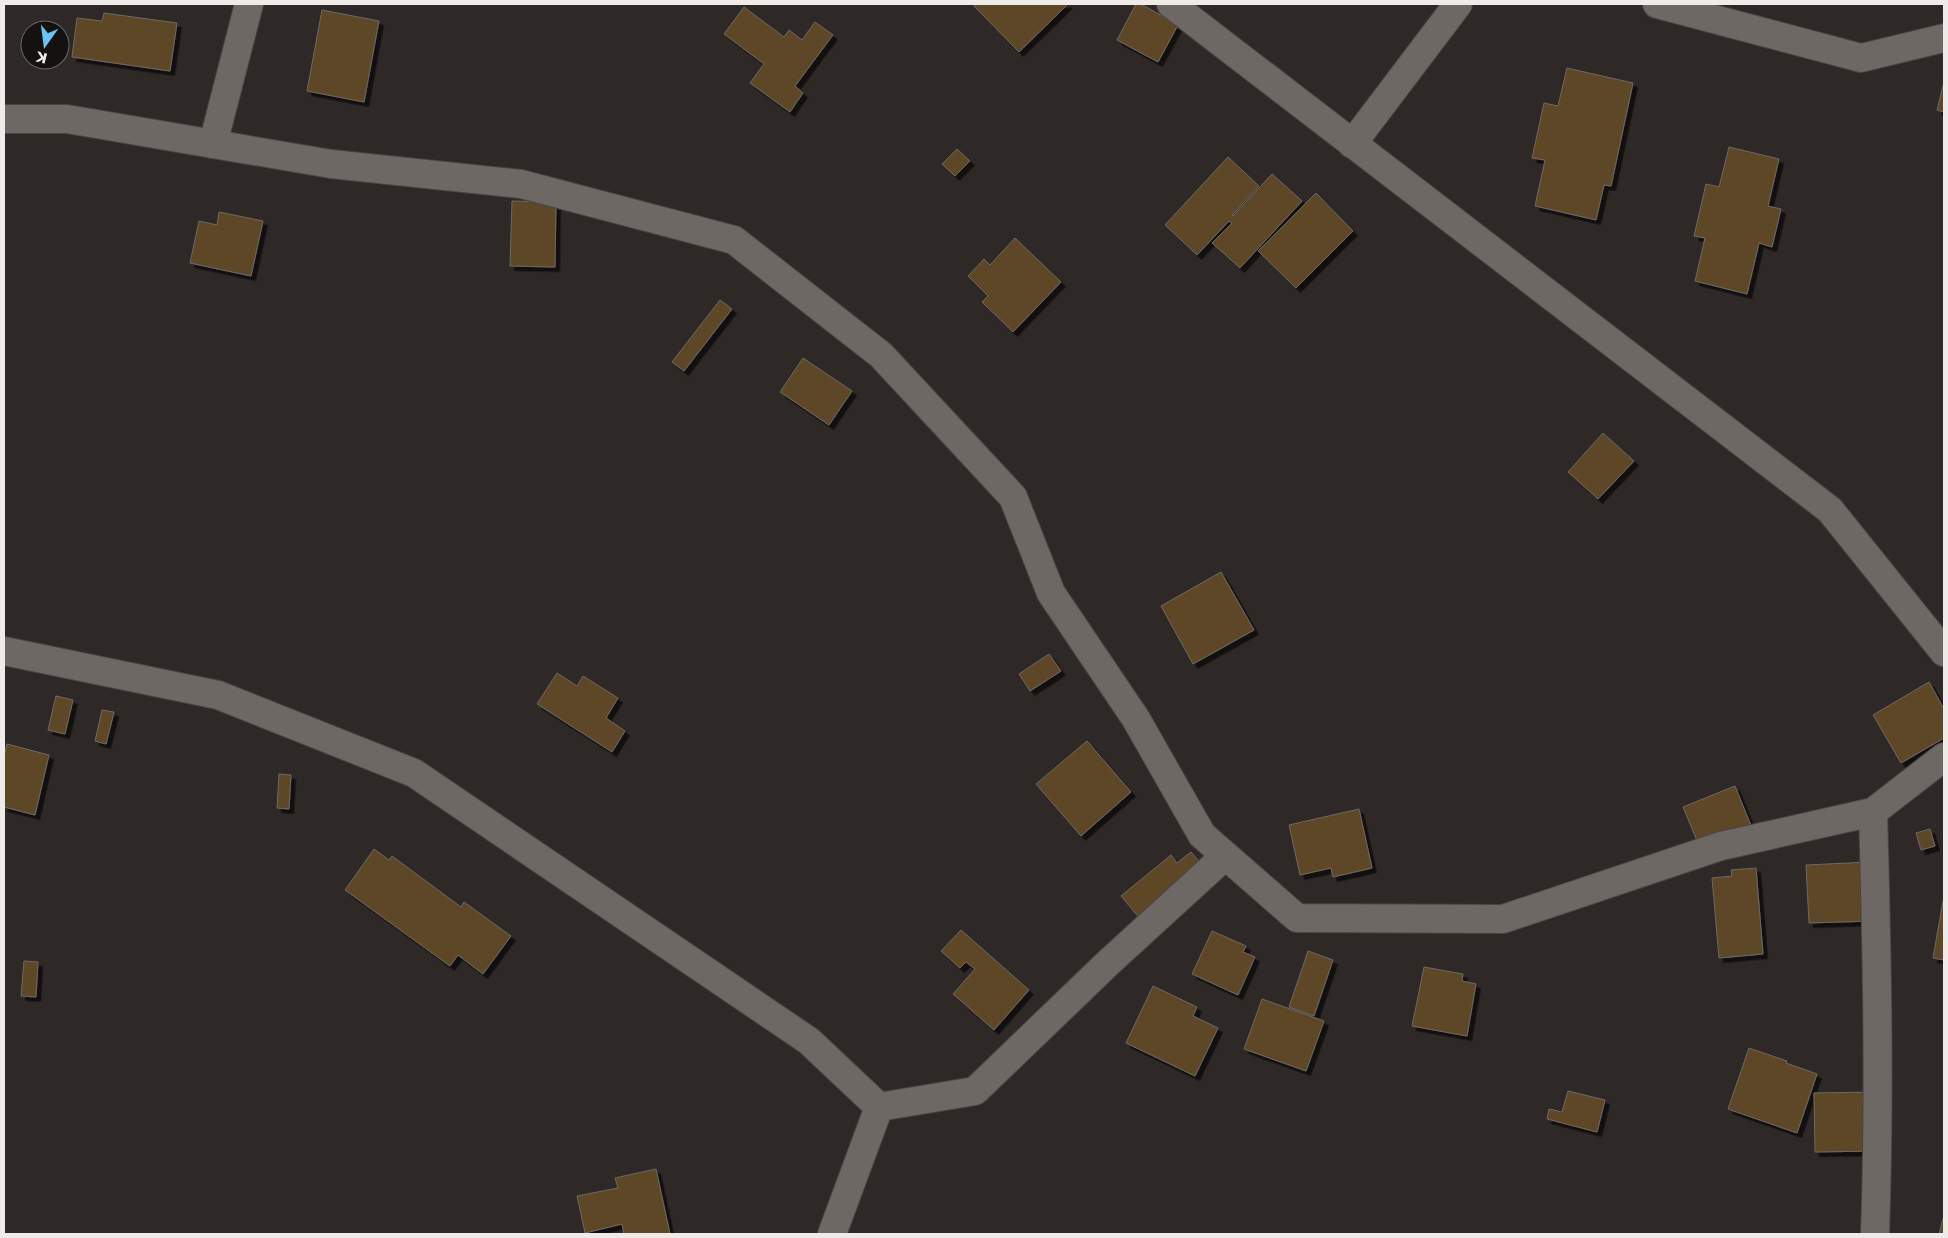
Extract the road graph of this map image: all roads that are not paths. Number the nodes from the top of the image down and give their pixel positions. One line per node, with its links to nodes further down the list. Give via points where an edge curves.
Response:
1 (249, 4): 7 (street)
2 (1171, 4): 8 (street)
3 (1458, 4): 8 (street)
4 (1657, 4): 5 (street, via 1861,58)
5 (1944, 38)
6 (4, 119): 7 (street, via 67,119)
7 (213, 144): 13 (street, via 331,164 521,184 734,240 881,354 1013,498 1051,594 1136,719 1202,836)
8 (1352, 144): 10 (street, via 1830,510)
9 (4, 651): 14 (street, via 218,696 414,773 809,1041)
10 (1944, 652)
11 (1944, 757): 12 (street)
12 (1873, 812): 13 (street, via 1721,846 1503,919 1297,918); 16 (street, via 1878,975)
13 (1225, 856): 14 (street, via 974,1091)
14 (879, 1107): 15 (street)
15 (832, 1234)
16 (1875, 1234)

